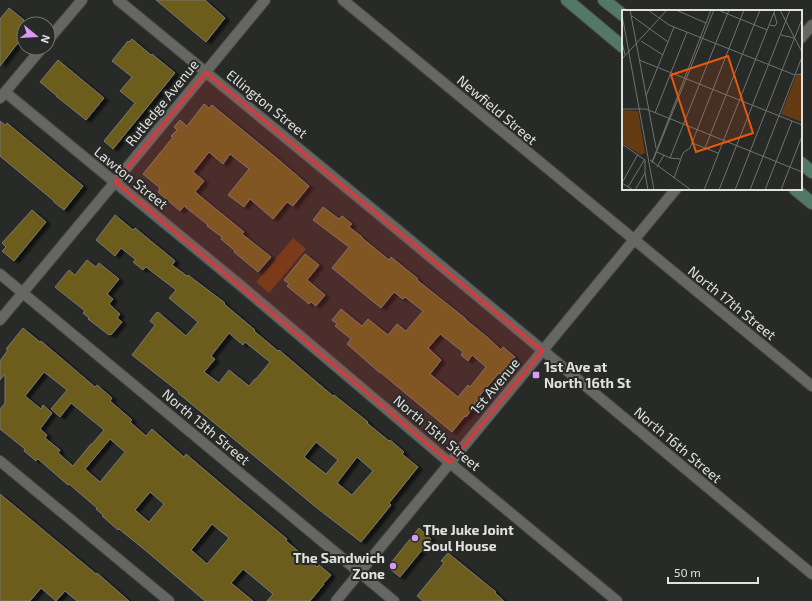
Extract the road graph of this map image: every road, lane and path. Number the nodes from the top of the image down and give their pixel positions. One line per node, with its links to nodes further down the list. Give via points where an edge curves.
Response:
1 (82, 0): 9 (street)
2 (118, 0): 13 (street, Ellington Street)
3 (265, 0): 13 (street, Rutledge Avenue)
4 (343, 0): 22 (street, Newfield Street)
5 (567, 0): 11 (street)
6 (604, 0): 7 (street)
7 (622, 14)
8 (812, 25): 10 (street)
9 (56, 31)
10 (802, 37)
11 (622, 46)
12 (35, 56): 14 (street)
13 (206, 72): 17 (street, Rutledge Avenue); 21 (street, Ellington Street)
14 (2, 95): 17 (street, Lawton Street)
15 (802, 163): 16 (street)
16 (812, 172)
17 (115, 182): 24 (street, Lawton Street); 25 (street, Rutledge Avenue)
18 (675, 190): 22 (street, 1st Avenue)
19 (796, 190): 20 (street)
20 (812, 203)
21 (398, 230): 27 (street, North 16th Street)
22 (634, 241): 27 (street, 1st Avenue); 28 (street, North 17th Street)
23 (0, 274): 25 (street, North 13th Street)
24 (240, 285): 30 (street, North 15th Street)
25 (22, 292): 26 (street, Rutledge Avenue); 31 (street, North 13th Street)
26 (0, 320)
27 (543, 351): 30 (street, 1st Avenue); 32 (street, North 16th Street)
28 (812, 386)
29 (0, 461): 33 (street)
30 (450, 463): 31 (street, 1st Avenue); 36 (street, North 15th Street)
31 (359, 572): 34 (street, 1st Avenue); 35 (street, North 13th Street)
32 (812, 574)
33 (169, 601)
34 (336, 601)
35 (394, 601)
36 (617, 601)

